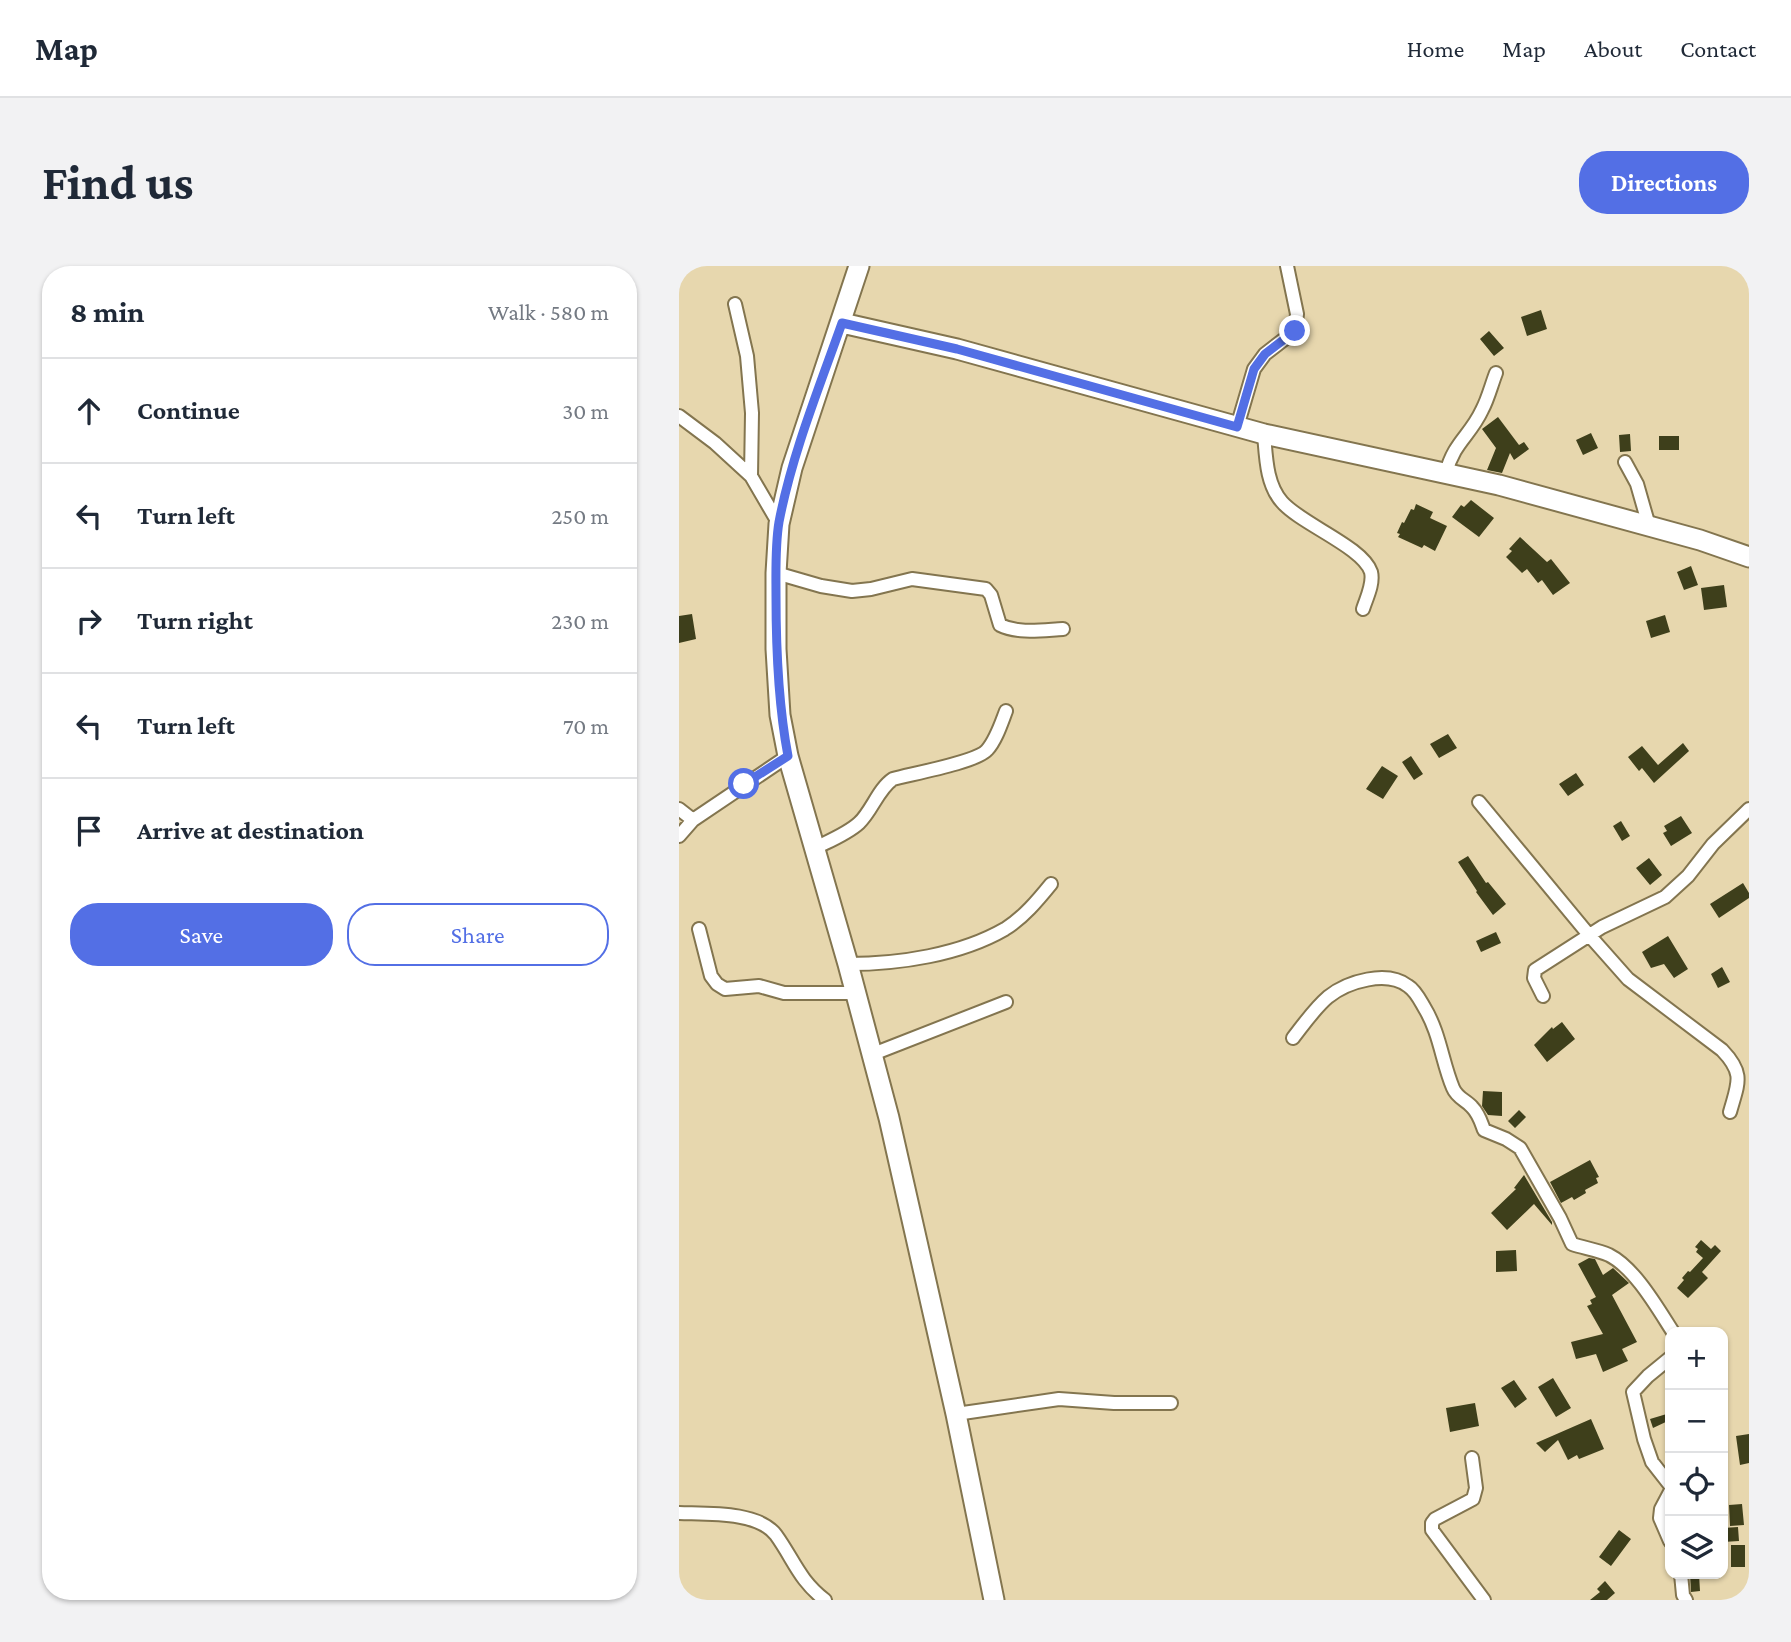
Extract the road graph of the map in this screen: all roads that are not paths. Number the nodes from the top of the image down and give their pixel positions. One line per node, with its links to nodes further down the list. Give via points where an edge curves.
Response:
1 (859, 266): 4 (main road)
2 (1287, 266): 7 (street, via 1297,314 1295,331 1265,354 1254,369)
3 (735, 304): 11 (street, via 747,356)
4 (842, 323): 7 (main road, via 957,349); 12 (main road, via 792,468)
5 (1496, 373): 10 (street, via 1483,410 1456,446)
6 (679, 416): 11 (street)
7 (1237, 427): 8 (main road)
8 (1264, 434): 10 (main road); 16 (street, via 1266,459 1280,501 1357,555 1371,572)
9 (1625, 462): 13 (street, via 1637,484)
10 (1446, 473): 13 (main road)
11 (751, 476): 12 (street)
12 (779, 524): 15 (main road)
13 (1649, 526): 14 (main road)
14 (1749, 557)
15 (776, 573): 17 (street, via 852,591 912,579 985,589 1000,625 1020,630); 19 (main road, via 779,702)
16 (1363, 609)
17 (1063, 629)
18 (1006, 711): 25 (street, via 986,752 893,779 858,825)
19 (788, 756): 23 (street); 25 (main road)
20 (1479, 802): 28 (street)
21 (679, 808): 23 (street)
22 (1749, 809): 28 (street, via 1665,898)
23 (693, 820): 24 (street)
24 (679, 836)
25 (815, 848): 29 (main road)
26 (1051, 884): 29 (street, via 1005,929 955,949 882,964)
27 (699, 929): 30 (street, via 711,976 726,989 759,986 784,993)
28 (1589, 935): 31 (street, via 1535,970); 35 (street, via 1628,979 1731,1060 1738,1075)
29 (848, 964): 30 (main road)
30 (856, 993): 34 (main road)
31 (1543, 996)
32 (1006, 1002): 34 (street)
33 (1293, 1038): 36 (street, via 1329,996 1352,985 1395,979 1411,987 1441,1044 1458,1097 1478,1114 1484,1130 1520,1148 1572,1244 1618,1261)
34 (873, 1054): 39 (main road)
35 (1730, 1112)
36 (1670, 1327)
37 (1665, 1363): 41 (street, via 1633,1391 1652,1462)
38 (1171, 1403): 39 (street, via 1059,1399)
39 (956, 1414): 47 (main road)
40 (1472, 1458): 48 (street, via 1473,1499 1435,1519 1432,1530)
41 (1665, 1479)
42 (1665, 1501): 44 (street, via 1660,1518)
43 (679, 1513): 46 (street, via 740,1517 771,1528 800,1576)
44 (1665, 1530)
45 (1681, 1579): 49 (street)
46 (825, 1600)
47 (994, 1600)
48 (1484, 1600)
49 (1686, 1600)

